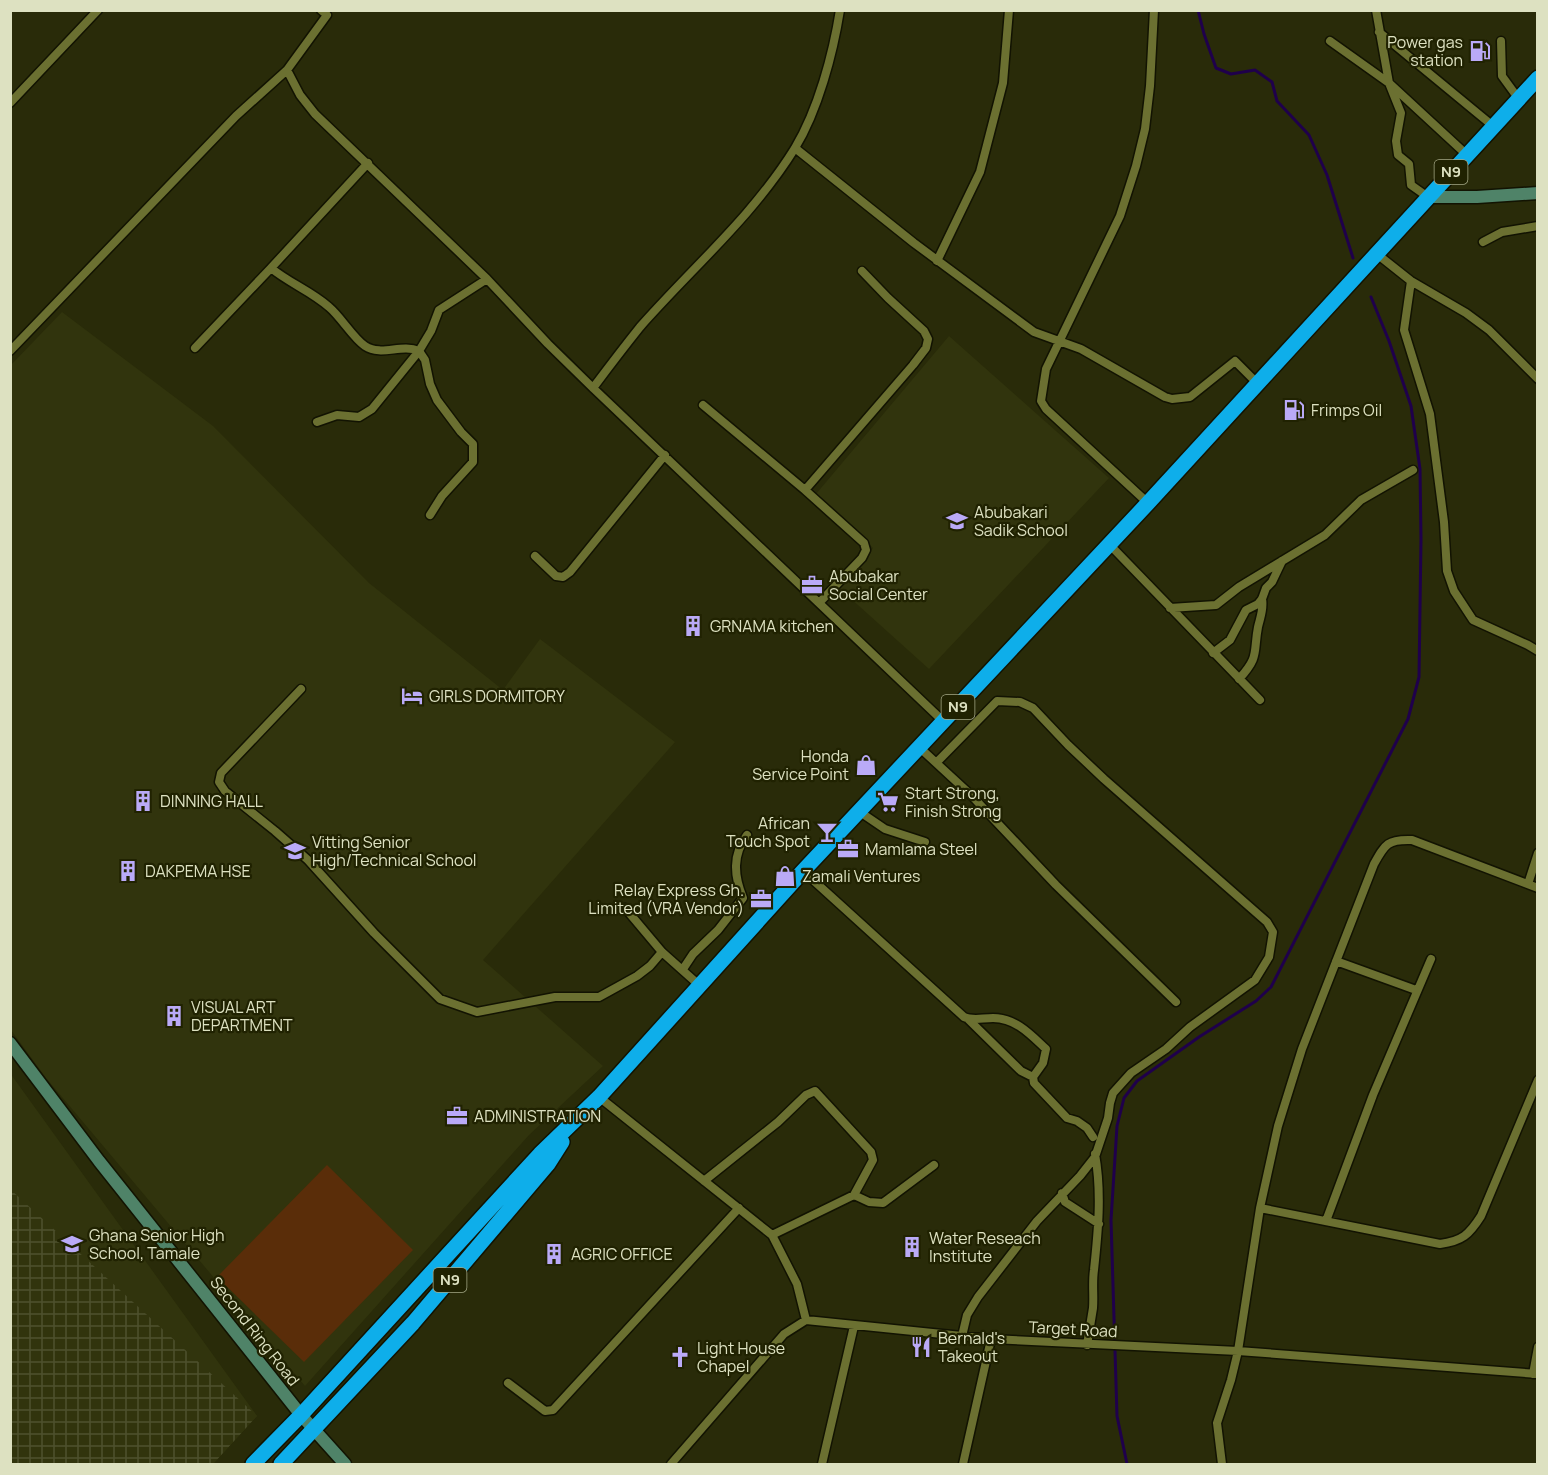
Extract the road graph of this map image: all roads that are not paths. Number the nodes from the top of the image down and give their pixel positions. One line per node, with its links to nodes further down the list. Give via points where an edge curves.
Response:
1 (99, 10): 14 (street)
2 (840, 10): 16 (street, via 819,91)
3 (1009, 10): 24 (street, via 1003,83 980,172)
4 (1154, 10): 29 (street, via 1149,97 1136,166 1120,216)
5 (1376, 10): 7 (street)
6 (326, 12): 10 (street)
7 (1378, 32): 12 (street); 15 (street)
8 (1330, 41): 12 (street)
9 (1502, 41): 13 (street, via 1502,76)
10 (287, 70): 18 (street, via 315,114); 31 (street, via 236,116)
11 (1538, 78): 13 (highway, N9)
12 (1389, 83): 17 (street); 20 (street, via 1401,113 1398,155 1408,164 1411,185)
13 (1518, 98): 15 (highway, N9)
14 (10, 103)
15 (1493, 126): 17 (highway, N9)
16 (795, 148): 24 (street); 35 (street, via 758,200 641,327)
17 (1467, 155): 20 (highway, N9)
18 (368, 163): 25 (street); 27 (street)
19 (1538, 194): 20 (street)
20 (1428, 197): 23 (highway, N9)
21 (1538, 226): 22 (street, via 1502,232)
22 (1483, 242)
23 (1377, 254): 28 (street); 34 (highway, N9)
24 (937, 261): 29 (street, via 1034,332)
25 (271, 268): 30 (street); 32 (street, via 329,308 364,346 390,351 410,347)
26 (862, 271): 40 (street, via 924,331 928,339 926,348)
27 (487, 279): 32 (street, via 439,310); 35 (street)
28 (1412, 280): 33 (street, via 1489,330); 49 (street, via 1404,330 1430,414 1447,571 1454,591 1473,620)
29 (1060, 341): 34 (street, via 1172,399 1190,397 1235,361); 41 (street, via 1046,369 1041,400 1046,409)
30 (195, 348)
31 (10, 351)
32 (419, 351): 37 (street, via 372,409 359,417 337,415); 42 (street, via 437,400 473,444 474,456)
33 (1538, 379)
34 (1257, 383): 41 (highway, N9)
35 (592, 388): 38 (street)
36 (703, 405): 40 (street)
37 (317, 422)
38 (665, 455): 44 (street, via 570,572 556,576); 47 (street)
39 (1413, 470): 45 (street, via 1361,500 1325,535)
40 (805, 490): 47 (street, via 864,543 866,550)
41 (1148, 503): 43 (highway, N9)
42 (430, 515)
43 (1109, 544): 48 (street); 54 (highway, N9)
44 (534, 556)
45 (1282, 560): 46 (street); 48 (street, via 1216,605)
46 (1262, 599): 50 (street, via 1246,610 1230,640); 51 (street, via 1256,653)
47 (819, 603): 54 (street)
48 (1170, 608): 50 (street)
49 (1538, 651)
50 (1214, 652): 51 (street)
51 (1239, 679): 53 (street)
52 (301, 689): 65 (street, via 221,773 219,782 308,860 440,999 477,1012 555,997 599,997 637,976)
53 (1260, 700)
54 (944, 722): 55 (highway, N9)
55 (920, 748): 56 (street); 57 (highway, N9)
56 (937, 762): 71 (street); 77 (street, via 997,701 1020,702 1034,708 1104,779 1268,922 1273,932 1269,957 1255,980 1131,1073 1113,1093)
57 (860, 812): 59 (street, via 885,829); 61 (highway, N9)
58 (747, 835): 68 (street, via 736,858 736,882 743,898)
59 (925, 842)
60 (1538, 853): 62 (street)
61 (803, 871): 69 (highway, N9); 72 (street)
62 (1528, 884): 63 (street); 67 (street, via 1412,840 1397,839 1383,847 1374,864)
63 (1538, 888)
64 (625, 908): 65 (street)
65 (662, 952): 68 (street)
66 (1431, 959): 70 (street)
67 (1336, 961): 70 (street); 86 (street, via 1278,1126)
68 (682, 969): 69 (street)
69 (699, 985): 76 (highway, N9)
70 (1416, 990): 87 (street)
71 (1176, 1002)
72 (968, 1019): 74 (street, via 1021,1071); 74 (street, via 1002,1018 1028,1032 1046,1050 1043,1064)
73 (10, 1043): 99 (street, Second Ring Road)
74 (1033, 1077): 79 (street, via 1034,1083 1067,1118 1087,1128)
75 (1538, 1080): 87 (street, via 1480,1216 1471,1232 1456,1242 1440,1244)
76 (599, 1097): 78 (highway, N9); 82 (street)
77 (1108, 1118): 79 (street, via 1096,1128); 80 (street)
78 (575, 1122): 99 (highway, N9, via 484,1214); 100 (highway, N9, via 548,1164 466,1261)
79 (1093, 1137): 80 (street)
80 (1095, 1157): 83 (street); 88 (street)
81 (934, 1165): 84 (street, via 883,1203)
82 (704, 1181): 84 (street, via 815,1091 871,1152 873,1160); 85 (street)
83 (1062, 1193): 88 (street, via 1065,1202); 92 (street, via 978,1297)
84 (854, 1195): 89 (street)
85 (739, 1208): 89 (street); 98 (street, via 553,1410 545,1411)
86 (1260, 1208): 87 (street); 96 (street)
87 (1326, 1221)
88 (1099, 1224): 94 (street)
89 (772, 1235): 90 (street, via 797,1284)
90 (806, 1320): 91 (street, Target Road); 104 (street, via 784,1334)
91 (854, 1326): 92 (street, Target Road); 105 (street)
92 (962, 1336): 93 (street, Target Road)
93 (992, 1339): 94 (street, Target Road); 106 (street)
94 (1090, 1345): 96 (street, Target Road)
95 (1538, 1347): 97 (street)
96 (1238, 1351): 97 (street, Target Road); 107 (street, via 1217,1423)
97 (1535, 1374)
98 (508, 1383)
99 (301, 1416): 100 (street, Second Ring Road); 101 (highway, N9)
100 (314, 1430): 102 (highway, N9); 103 (street, Second Ring Road)
101 (254, 1464)
102 (281, 1464)
103 (345, 1464)
104 (671, 1464)
105 (822, 1464)
106 (963, 1464)
107 (1222, 1464)

